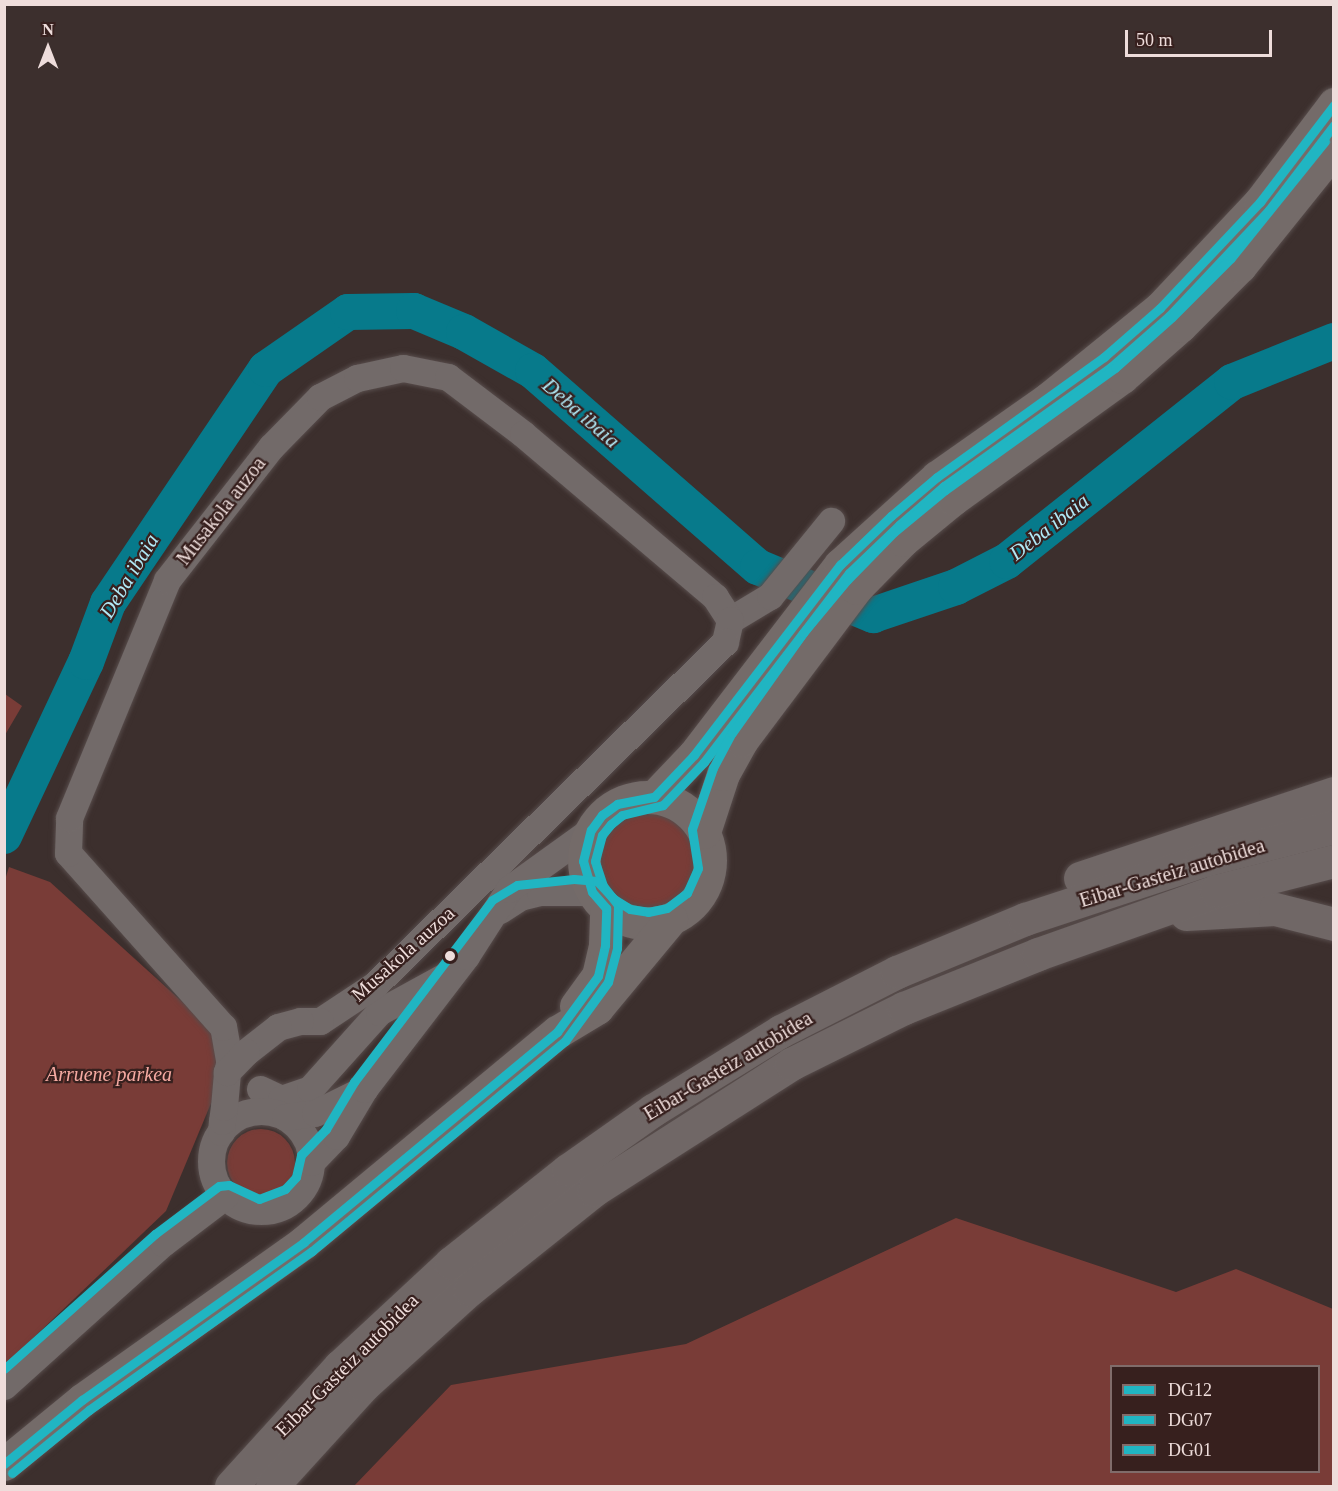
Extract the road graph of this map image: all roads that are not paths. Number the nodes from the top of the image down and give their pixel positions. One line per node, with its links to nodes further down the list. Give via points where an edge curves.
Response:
1 (1334, 104): 4 (main road, via 1260,202 1217,252 1160,308 1086,371 937,477)
2 (1334, 149): 4 (main road, via 1240,266 1180,326 1114,383)
3 (826, 526): 5 (street, via 770,596)
4 (876, 548): 6 (main road)
5 (730, 620): 19 (street, Musakola auzoa, via 725,642 605,761 374,985); 22 (street, Musakola auzoa, via 715,597 523,434 448,377 403,368 357,378 320,397 271,447 167,580 69,818 68,853 219,1019 229,1047)
6 (803, 632): 8 (main road); 11 (main road, via 723,774)
7 (1334, 793): 20 (highway, via 1159,849 965,925 849,982)
8 (654, 797): 10 (main road, via 617,804); 11 (main road, via 683,809)
9 (1334, 827): 20 (highway, Eibar-Gasteiz autobidea, via 1201,861 1025,919 897,972)
10 (591, 830): 13 (main road, via 584,861); 14 (street, Musakola auzoa, via 509,889)
11 (704, 832): 16 (main road, via 711,853 705,886 697,900)
12 (1334, 861): 15 (highway, Eibar-Gasteiz autobidea, via 1216,891)
13 (599, 900): 14 (street, Musakola auzoa, via 540,892 520,897); 16 (main road, via 626,920 648,924); 21 (main road, via 605,945 598,976)
14 (499, 910): 18 (street, Musakola auzoa)
15 (1151, 915): 17 (highway, via 1275,909); 31 (highway, Eibar-Gasteiz autobidea, via 1038,954 904,1008 791,1064 682,1131 594,1190 470,1289 364,1385)
16 (671, 919): 21 (main road, via 597,1008)
17 (1334, 924)
18 (455, 970): 23 (street, Musakola auzoa); 24 (street, via 379,1012 310,1089)
19 (320, 1021): 22 (street, Musakola auzoa, via 300,1021 278,1028); 24 (street, via 312,1030 272,1045 262,1056 257,1073)
20 (781, 1031): 30 (highway, Eibar-Gasteiz autobidea, via 653,1110 568,1170 451,1263 340,1366)
21 (557, 1032): 29 (main road, via 304,1242 82,1400)
22 (227, 1072): 25 (street, Musakola auzoa)
23 (364, 1089): 24 (street, via 315,1113); 26 (street, Musakola auzoa, via 336,1136)
24 (272, 1106): 25 (street, via 244,1114); 26 (street, via 305,1137)
25 (221, 1132): 27 (street, via 211,1159 213,1177)
26 (311, 1162): 27 (street, via 307,1182 285,1205 256,1211)
27 (225, 1196): 28 (street, via 164,1243)
28 (4, 1386)
29 (4, 1464)
30 (231, 1486)
31 (272, 1486)

